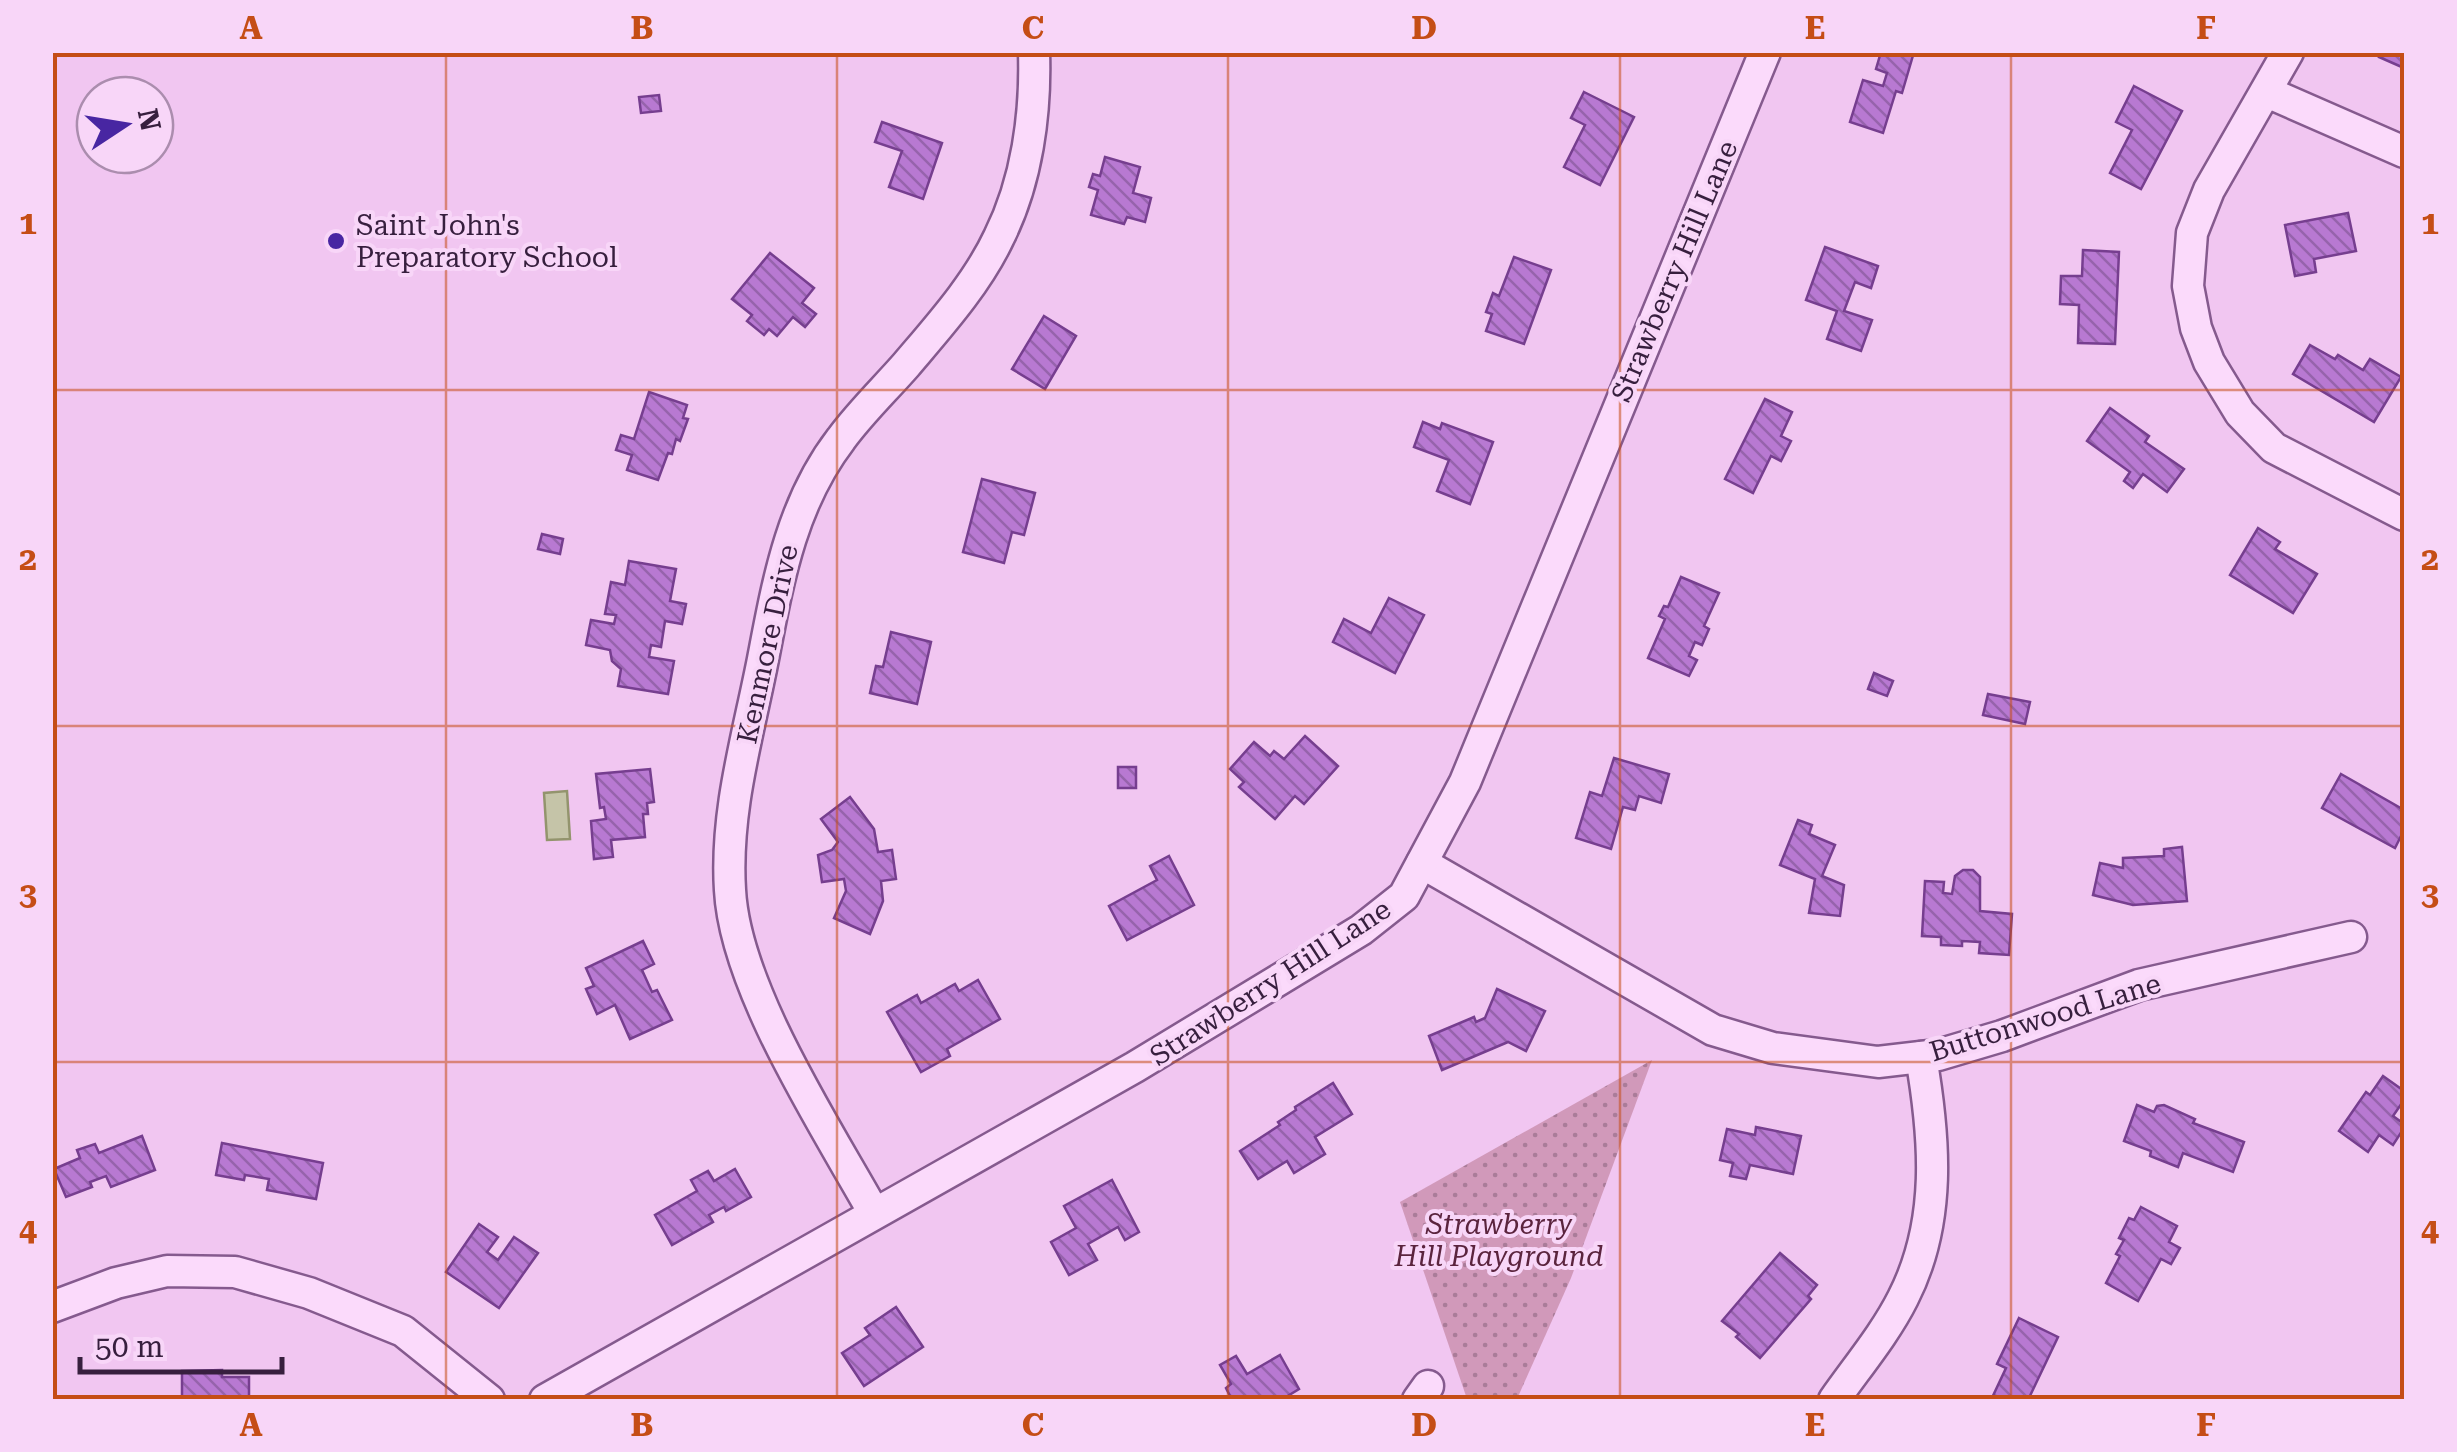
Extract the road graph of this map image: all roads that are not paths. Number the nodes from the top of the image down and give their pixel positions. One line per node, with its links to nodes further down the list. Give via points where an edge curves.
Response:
1 (1034, 52): 10 (street, Kenmore Drive, via 1030,136 999,238 959,299 840,440 794,524 736,783 730,892 749,974)
2 (1766, 52): 7 (street, Strawberry Hill Lane, via 1464,782)
3 (2288, 52): 4 (street)
4 (2267, 92): 5 (street); 6 (street, via 2209,190 2192,233 2188,286 2196,328 2240,412 2274,448)
5 (2404, 152)
6 (2404, 515)
7 (1422, 863): 9 (street, Buttonwood Lane, via 1713,1030 1773,1048 1878,1062); 10 (street, Strawberry Hill Lane, via 1404,896 1361,930 1136,1067)
8 (2351, 937): 9 (street, Buttonwood Lane, via 2139,986 2002,1036)
9 (1921, 1057): 14 (street, via 1933,1141 1923,1247 1902,1301)
10 (874, 1214): 13 (street, Strawberry Hill Lane)
11 (52, 1307): 12 (street, via 167,1271 235,1272 403,1331)
12 (489, 1400)
13 (545, 1400)
14 (1834, 1400)

